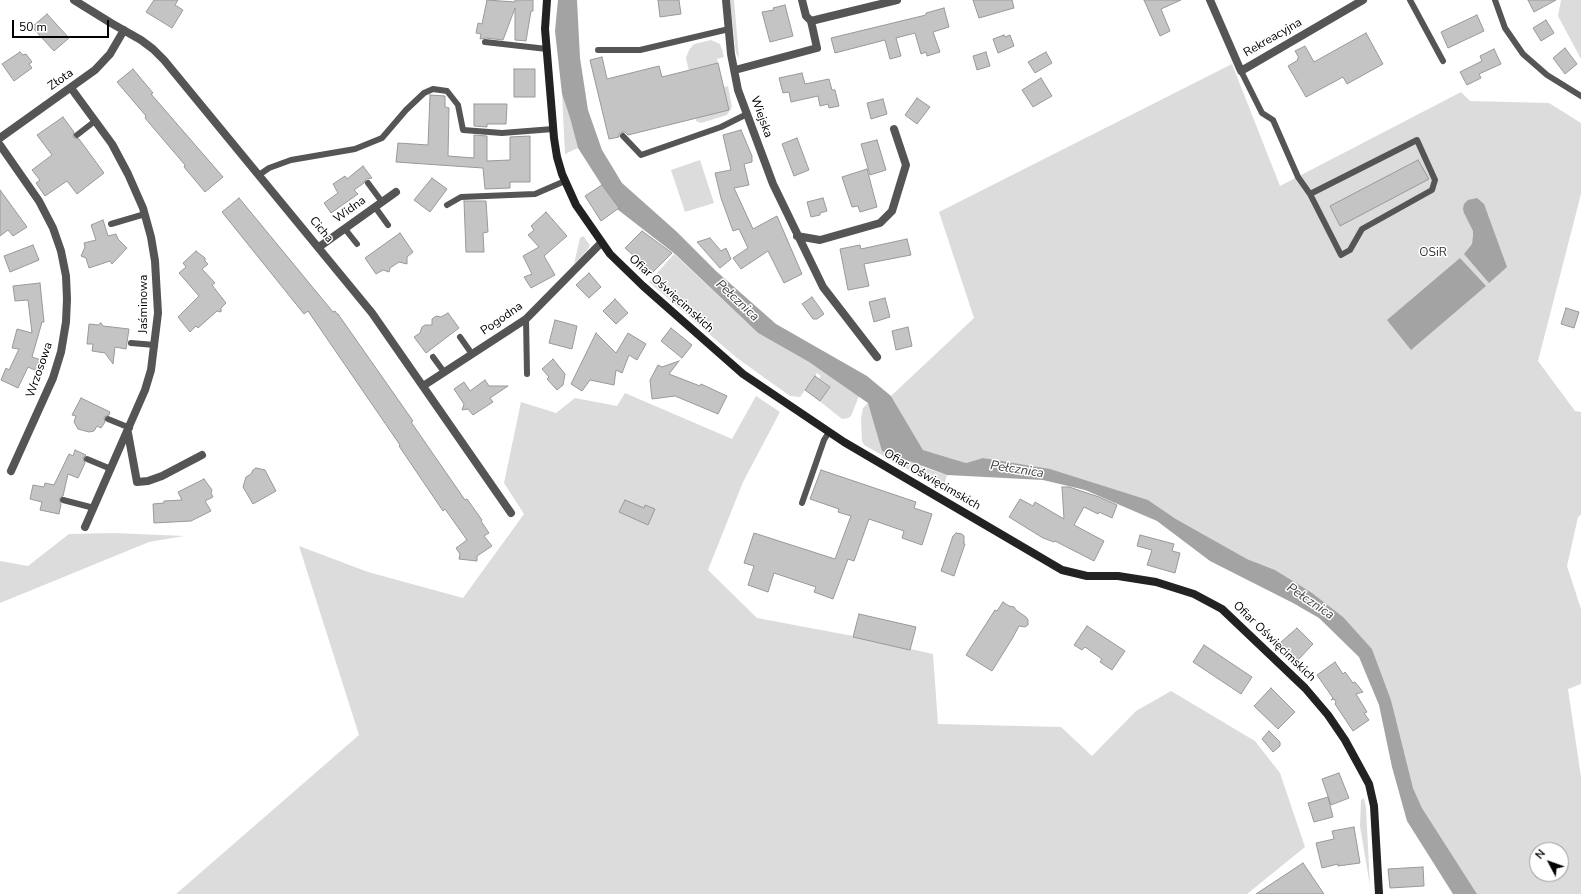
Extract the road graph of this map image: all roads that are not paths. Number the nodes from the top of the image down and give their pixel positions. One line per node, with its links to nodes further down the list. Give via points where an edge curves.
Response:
1 (74, 0): 12 (street, Cicha)
2 (547, 0): 14 (street, Ofiar Oświęcimskich)
3 (726, 0): 11 (street, Wiejska)
4 (802, 0): 10 (street, via 806,16)
5 (897, 0): 10 (street)
6 (1210, 0): 18 (street, Rekreacyjna)
7 (1363, 0): 18 (street, Rekreacyjna)
8 (1410, 0): 16 (lane)
9 (1495, 0): 20 (lane, via 1506,28 1523,54 1547,75)
10 (811, 21): 17 (street, via 818,48)
11 (729, 29): 15 (lane, via 640,50); 17 (street, Wiejska)
12 (124, 30): 19 (street, Złota, via 104,61); 29 (street, Cicha, via 154,49)
13 (485, 42): 14 (lane)
14 (547, 49): 23 (street, Ofiar Oświęcimskich)
15 (598, 50)
16 (1443, 60)
17 (734, 70): 21 (street, Wiejska)
18 (1241, 71): 33 (lane, via 1262,113 1273,120 1298,176)
19 (71, 88): 22 (street, Jaśminowa); 27 (street, Złota)
20 (1581, 96)
21 (747, 114): 26 (lane, via 722,127 641,155); 40 (street, Wiejska, via 773,184)
22 (95, 121): 25 (lane); 36 (street, Jaśminowa, via 112,144 128,174)
23 (553, 129): 29 (lane, via 502,133 463,130 458,105 447,91 433,89 424,93 382,138 355,149 291,160 269,168); 30 (street, Ofiar Oświęcimskich, via 557,157)
24 (894, 129): 40 (street, via 906,165 892,211 880,223 820,240)
25 (77, 135)
26 (623, 136)
27 (0, 138)
28 (0, 145): 60 (street, Wrzosowa, via 39,200 53,228 66,276 67,299 62,352)
29 (259, 175): 43 (street, Cicha)
30 (565, 181): 35 (lane, via 535,194 461,197); 41 (street, Ofiar Oświęcimskich, via 576,205)
31 (368, 183): 34 (lane)
32 (396, 192): 34 (street, Widna)
33 (1310, 194): 33 (lane, via 1417,140 1435,180 1432,190 1362,229 1350,250 1341,255)
34 (378, 204): 38 (lane); 39 (street, Widna)
35 (447, 205)
36 (144, 214): 37 (lane); 47 (street, Jaśminowa, via 151,236 158,291)
37 (111, 224)
38 (388, 224)
39 (345, 229): 42 (lane); 43 (street, Widna)
40 (797, 236): 50 (street, Wiejska, via 823,287)
41 (601, 242): 44 (street, Pogodna); 56 (street, Ofiar Oświęcimskich, via 643,286 743,374)
42 (357, 244)
43 (319, 248): 53 (street, Cicha, via 372,313)
44 (526, 320): 48 (street, Pogodna); 52 (lane)
45 (460, 337): 48 (lane)
46 (131, 343): 47 (lane)
47 (156, 345): 55 (street, Jaśminowa, via 147,384)
48 (472, 354): 51 (street, Pogodna)
49 (433, 356): 51 (lane)
50 (877, 357)
51 (444, 372): 53 (street, Pogodna)
52 (527, 374)
53 (423, 386): 64 (street, Cicha)
54 (108, 419): 55 (lane)
55 (129, 430): 57 (street, via 137,482 162,476); 59 (street, Jaśminowa)
56 (829, 432): 62 (lane); 66 (street, Ofiar Oświęcimskich, via 1062,570 1087,576 1118,576 1156,582 1194,594 1222,609 1306,688 1345,740 1369,784 1374,806)
57 (202, 455)
58 (88, 460): 59 (lane)
59 (111, 469): 63 (street, Jaśminowa)
60 (11, 471)
61 (63, 500): 63 (lane)
62 (802, 504)
63 (94, 508): 65 (street, Jaśminowa)
64 (512, 513)
65 (85, 527)
66 (1379, 894)

